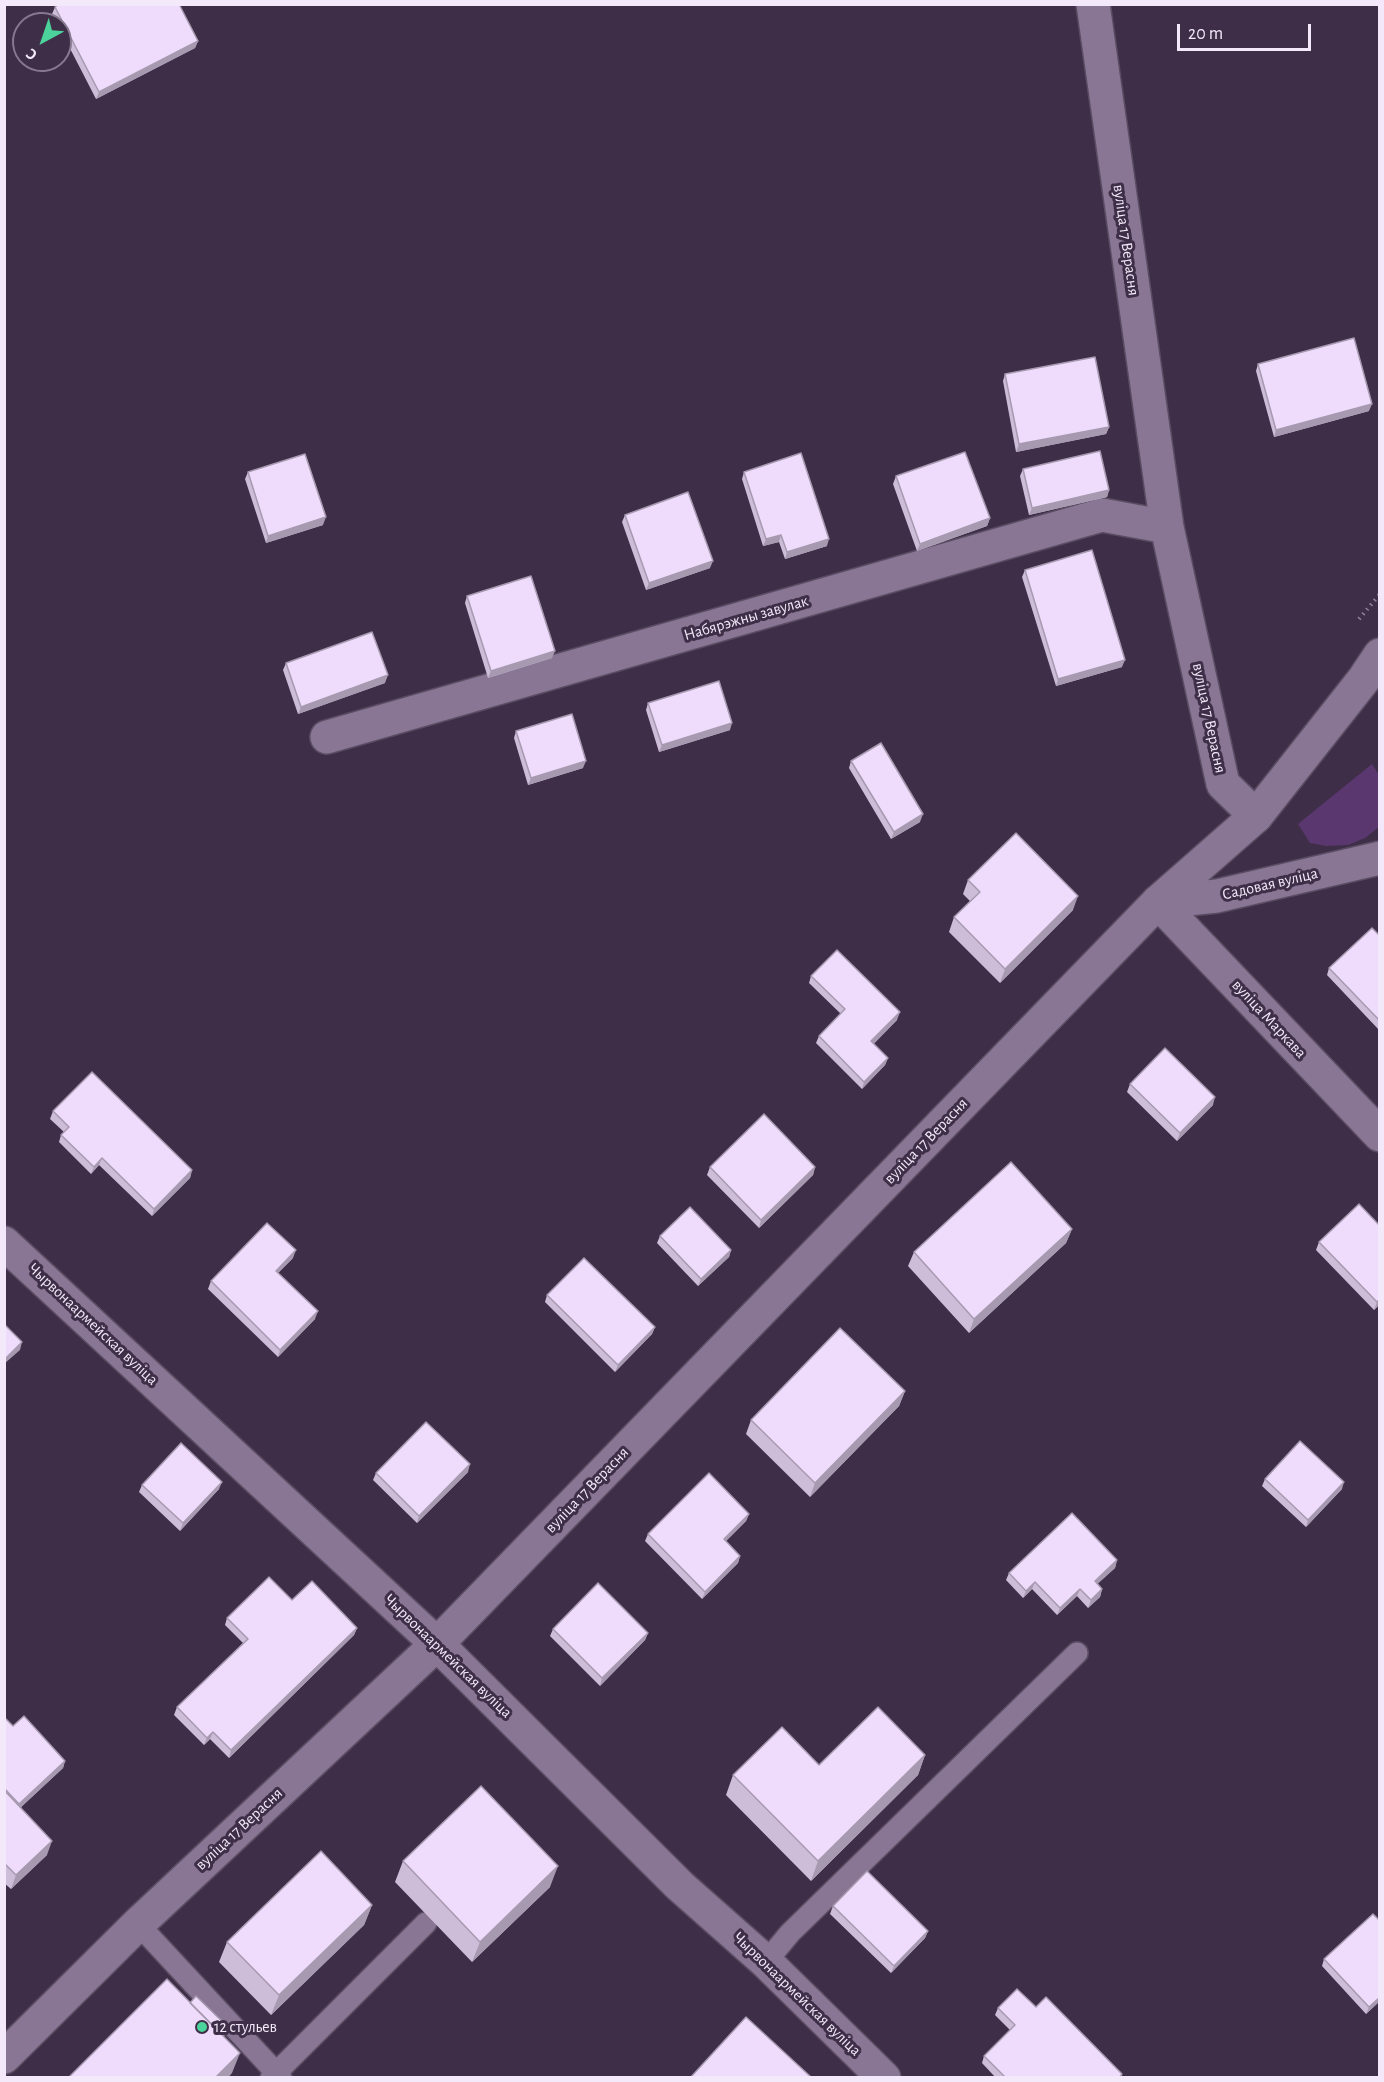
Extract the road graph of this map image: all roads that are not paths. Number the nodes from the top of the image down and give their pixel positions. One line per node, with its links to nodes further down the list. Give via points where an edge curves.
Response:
1 (1093, 4): 2 (street, вуліца 17 Верасня)
2 (1167, 527): 4 (street, Набярэжны завулак, via 1102,515); 5 (street, вуліца 17 Верасня, via 1223,784)
3 (1374, 675): 5 (street)
4 (327, 737)
5 (1256, 816): 7 (street, вуліца 17 Верасня)
6 (1380, 858): 7 (street, Садовая вуліца, via 1217,896)
7 (1158, 902): 8 (street, вуліца Маркава); 10 (street, вуліца 17 Верасня)
8 (1380, 1136)
9 (4, 1243): 10 (street, Чырвонаармейская вуліца)
10 (437, 1644): 13 (street, вуліца 17 Верасня); 14 (street, Чырвонаармейская вуліца, via 680,1886)
11 (1077, 1653): 14 (lane, via 790,1933)
12 (426, 1923): 16 (lane)
13 (138, 1924): 15 (street, вуліца 17 Верасня); 16 (lane)
14 (766, 1962): 17 (street, Чырвонаармейская вуліца)
15 (4, 2057)
16 (276, 2076)
17 (884, 2078)

